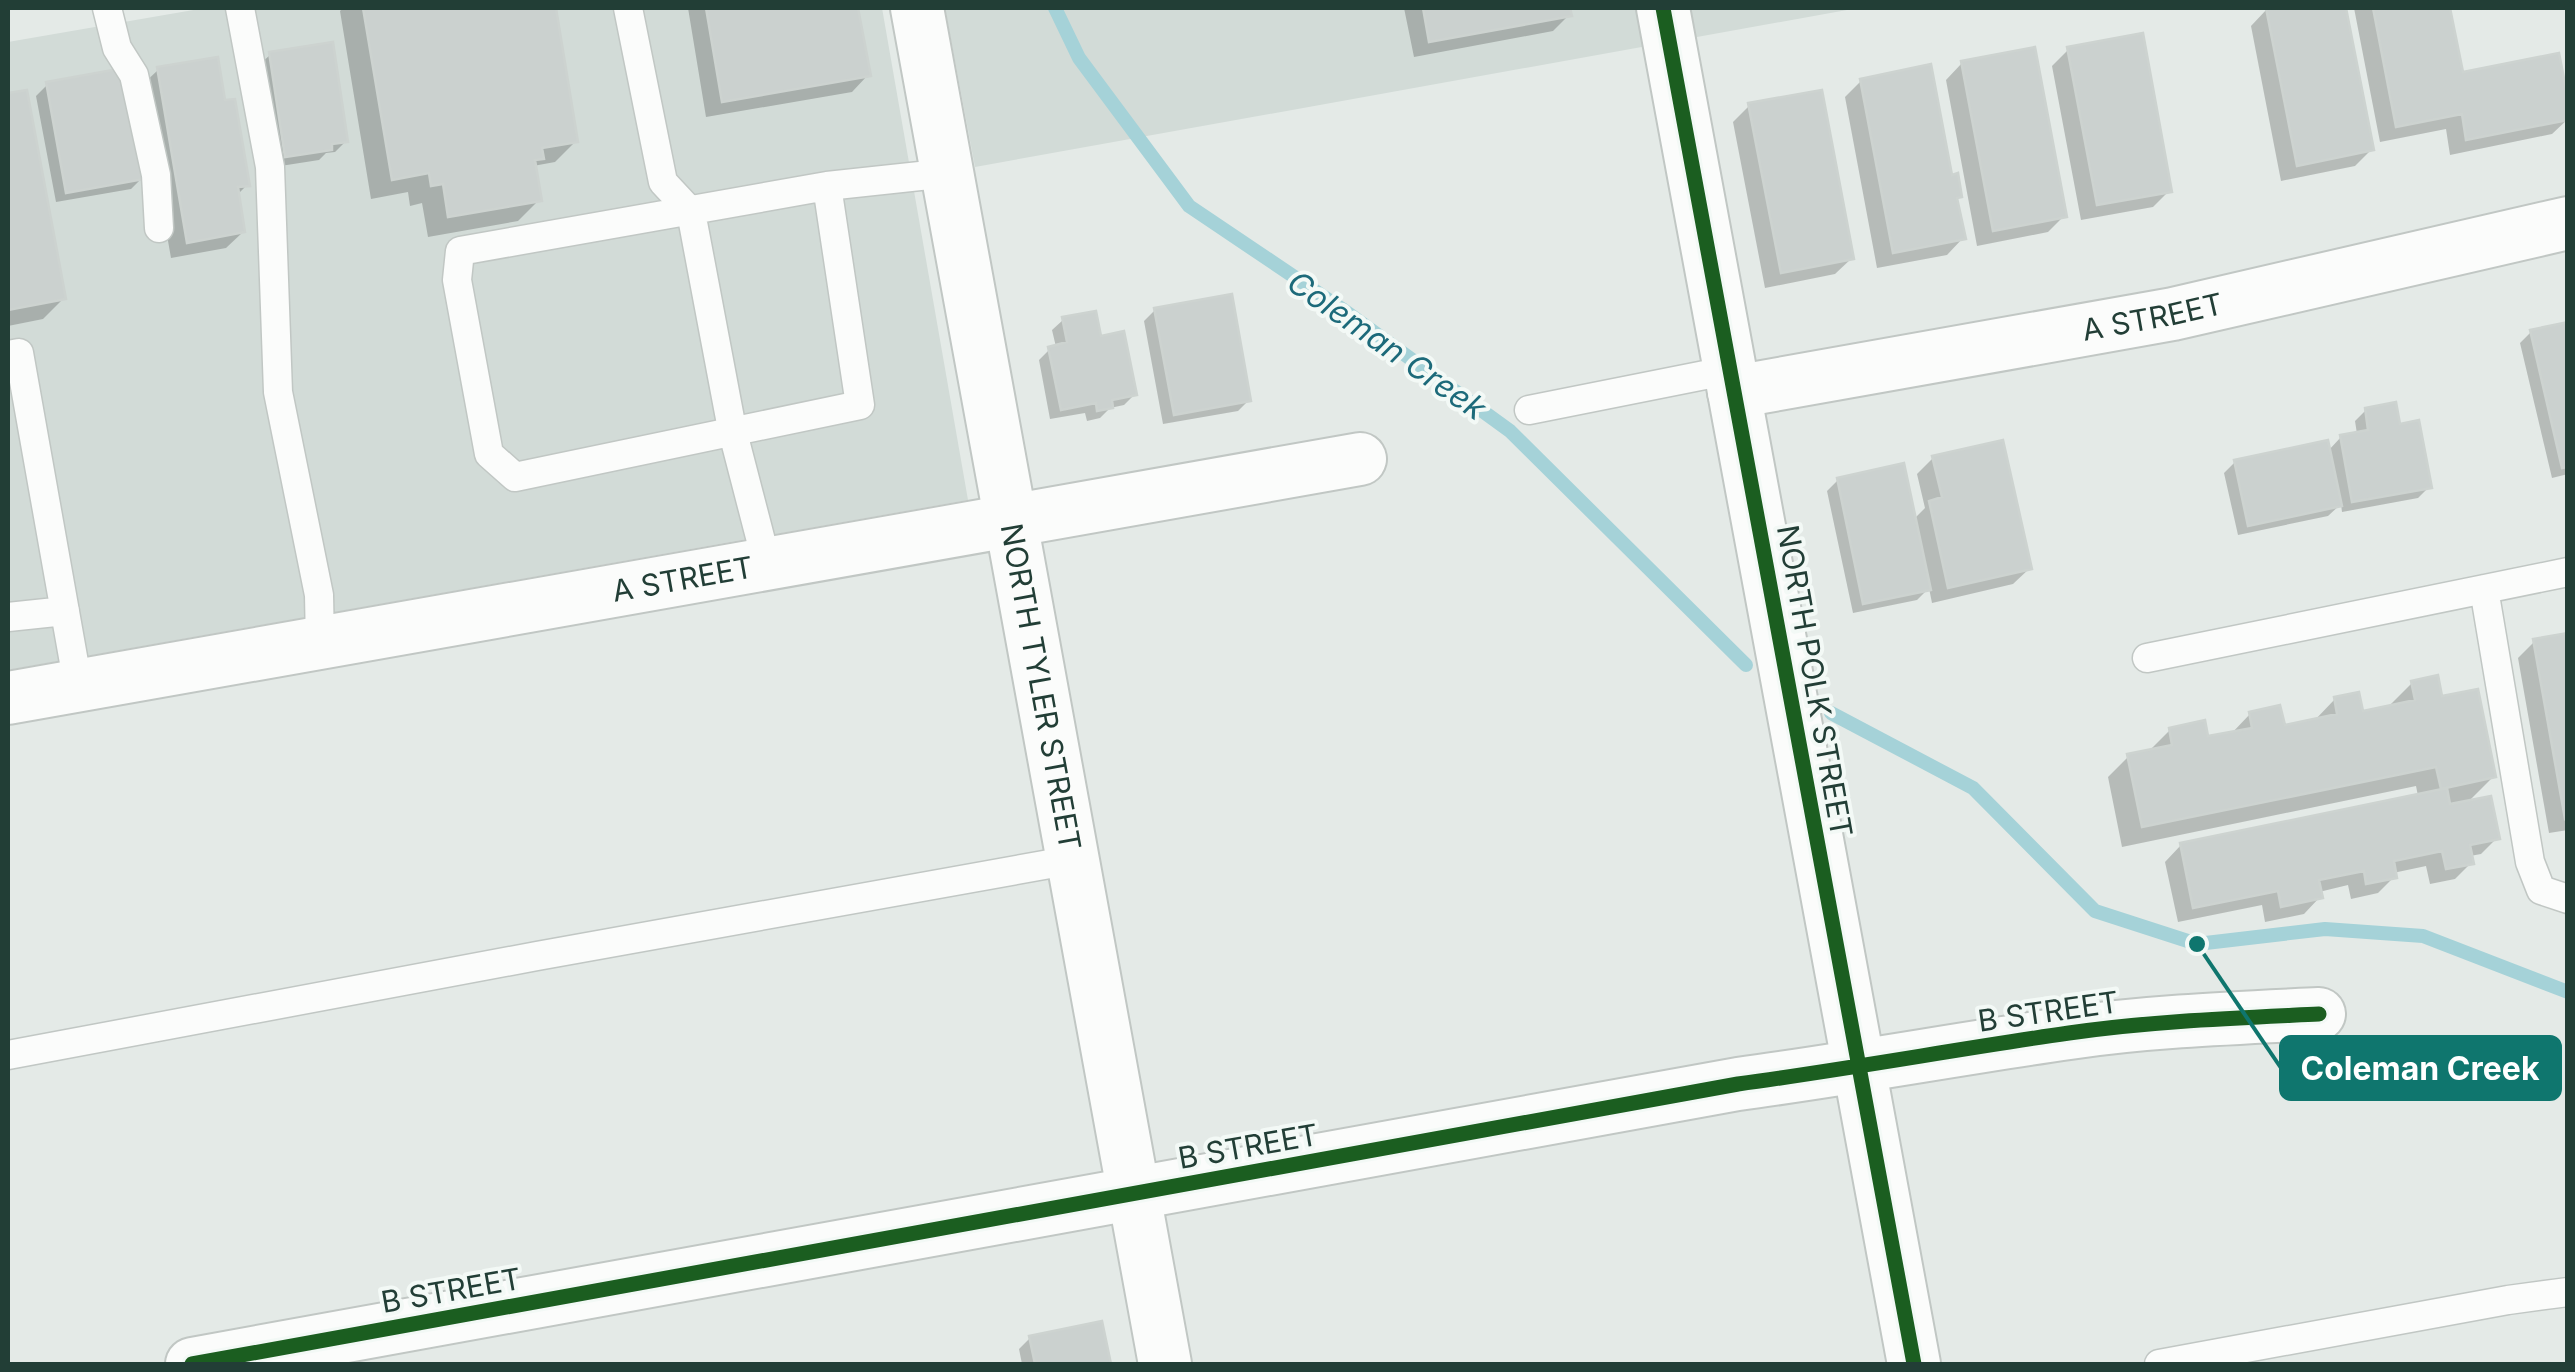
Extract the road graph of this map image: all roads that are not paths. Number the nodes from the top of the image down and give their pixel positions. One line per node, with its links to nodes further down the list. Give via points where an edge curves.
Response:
1 (107, 8): 10 (lane, via 117,48 134,75 156,174)
2 (240, 8): 22 (lane, via 270,167 278,392 320,595)
3 (628, 8): 8 (lane, via 663,182)
4 (916, 8): 6 (street, NORTH TYLER STREET)
5 (1663, 8): 12 (street, NORTH POLK STREET)
6 (948, 173): 7 (lane); 16 (street, NORTH TYLER STREET)
7 (827, 186): 8 (lane); 14 (lane, via 860,405)
8 (690, 212): 14 (lane); 14 (lane, via 460,251 456,280 489,454 514,477)
9 (2568, 224): 12 (street, A STREET, via 2173,314)
10 (159, 228)
11 (14, 354): 20 (lane)
12 (1732, 381): 13 (lane); 30 (street, NORTH POLK STREET)
13 (1529, 410)
14 (732, 429): 17 (lane)
15 (1360, 459): 16 (street, A STREET)
16 (1010, 521): 17 (street, A STREET); 26 (street, NORTH TYLER STREET)
17 (767, 564): 22 (street, A STREET)
18 (2568, 572): 19 (lane)
19 (2484, 589): 23 (lane); 27 (lane, via 2530,862 2541,890)
20 (65, 612): 21 (lane); 24 (lane)
21 (8, 617)
22 (320, 642): 24 (street, A STREET)
23 (2147, 658)
24 (78, 686): 25 (street, A STREET)
25 (8, 698)
26 (1072, 860): 29 (lane); 31 (street, NORTH TYLER STREET)
27 (2568, 898)
28 (2319, 1014): 30 (street, B STREET, via 2071,1032)
29 (8, 1055)
30 (1859, 1068): 31 (street, B STREET, via 1738,1084); 35 (street, NORTH POLK STREET)
31 (1134, 1195): 33 (street, B STREET); 34 (street, NORTH TYLER STREET)
32 (2568, 1292): 36 (lane)
33 (192, 1364)
34 (1165, 1364)
35 (1914, 1364)
36 (2159, 1364)

